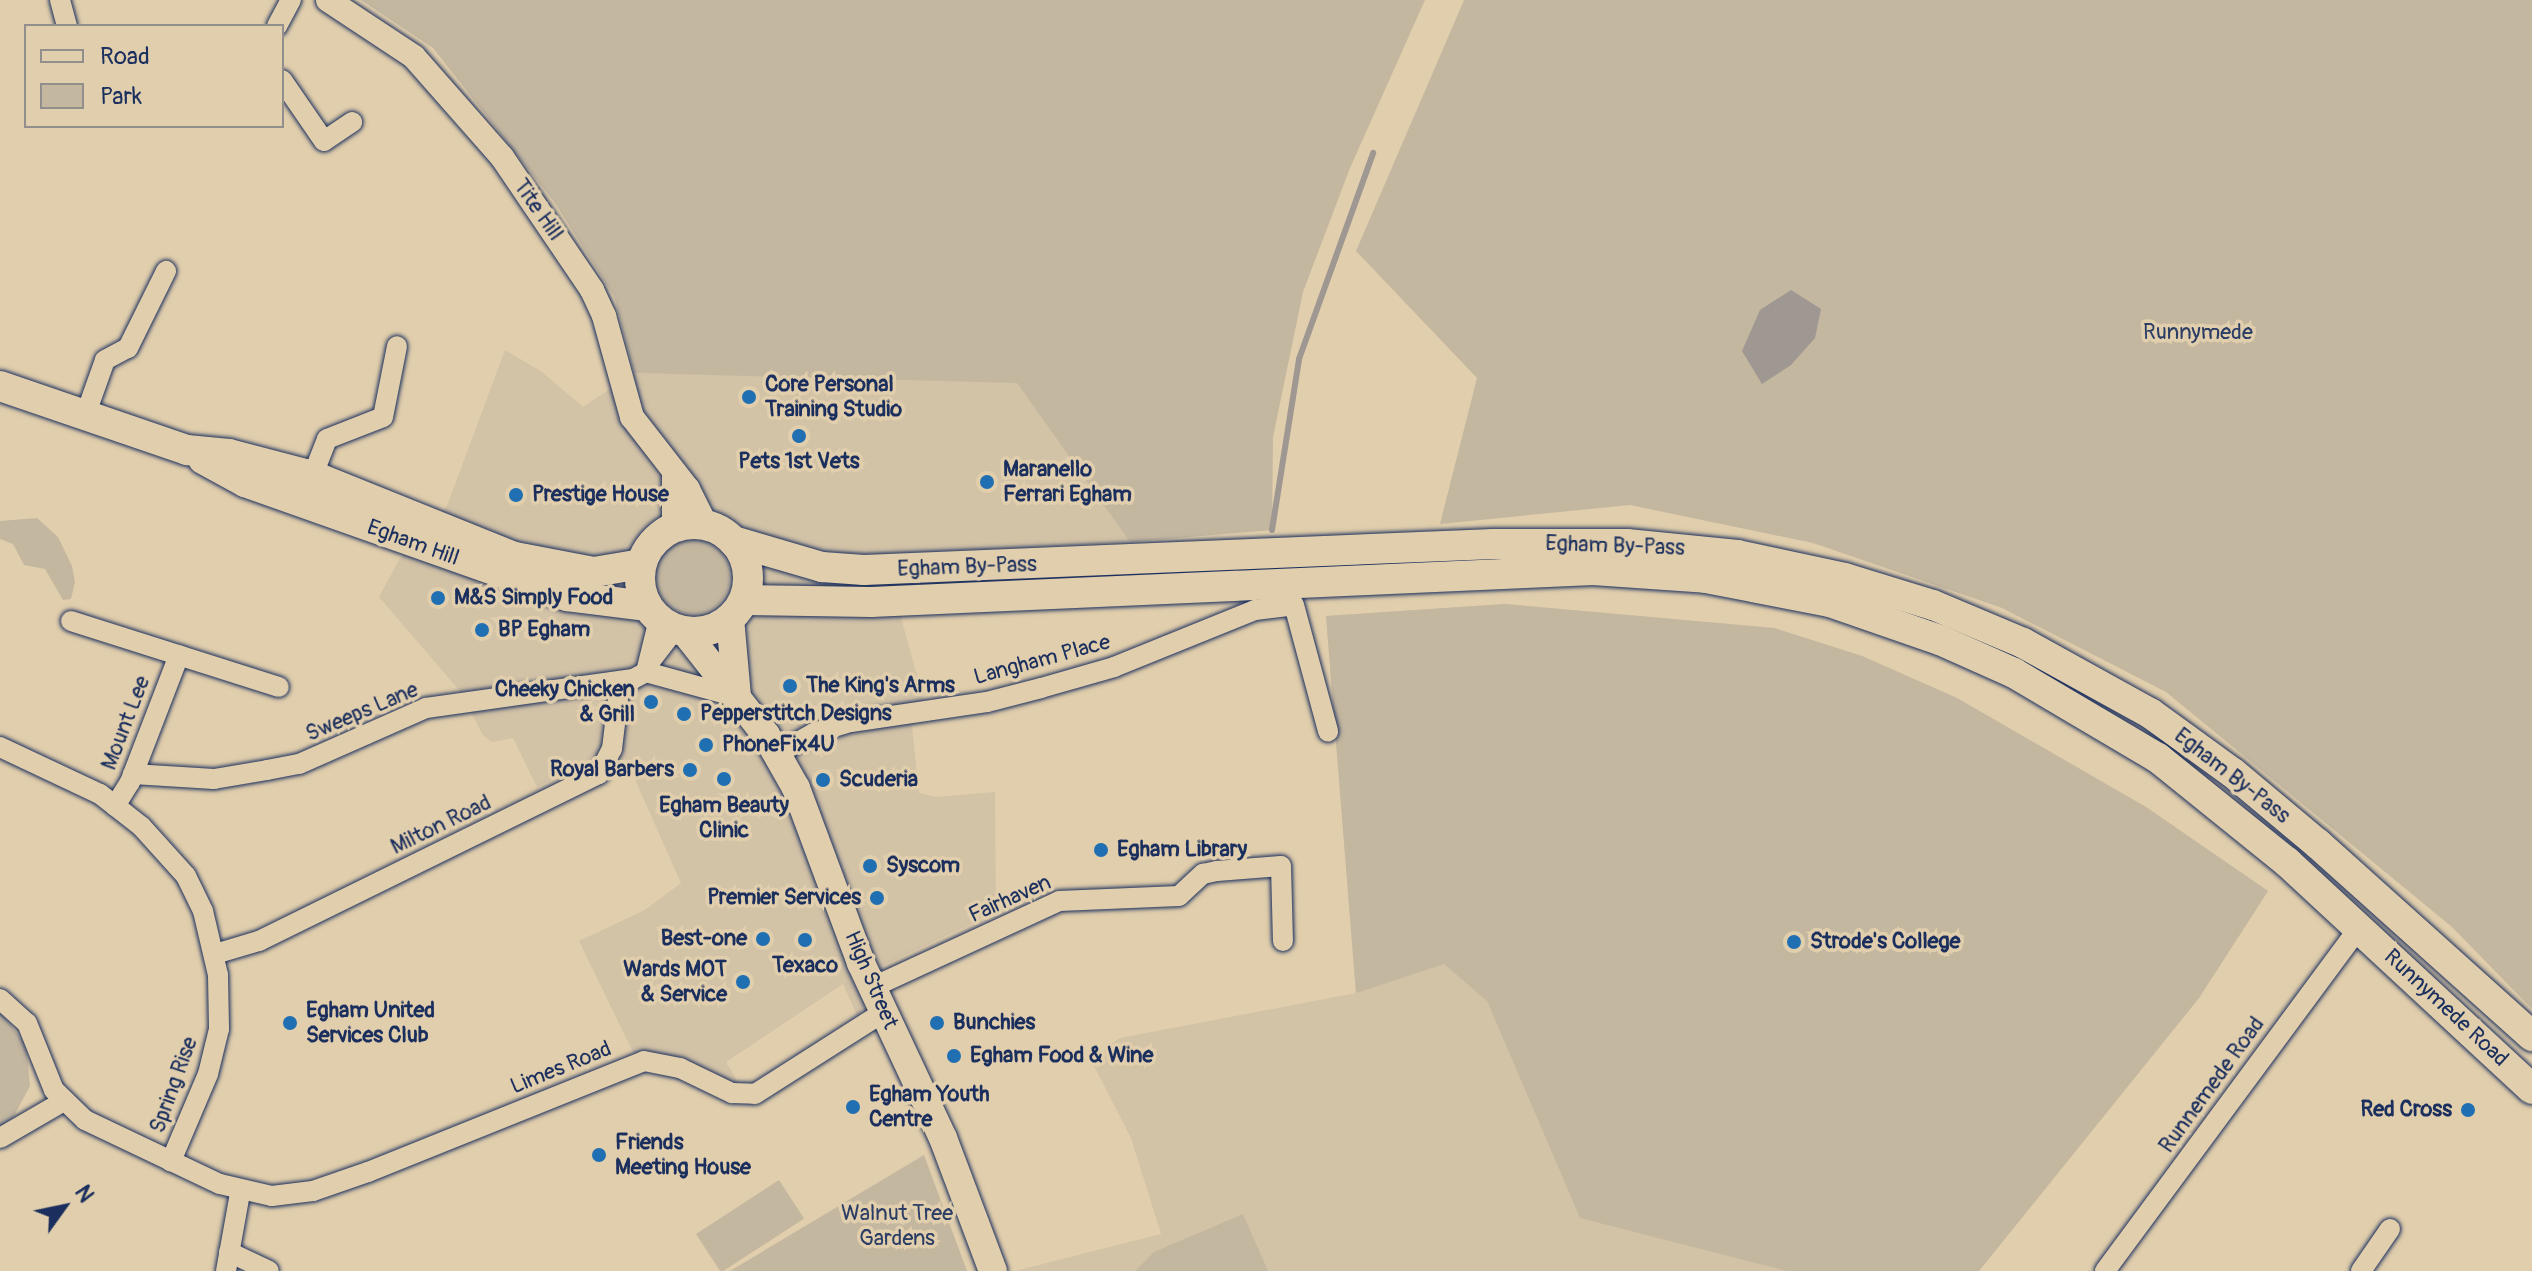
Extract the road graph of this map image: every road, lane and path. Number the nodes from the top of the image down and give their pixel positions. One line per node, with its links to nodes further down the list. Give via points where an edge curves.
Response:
1 (60, 0): 4 (street)
2 (291, 0): 5 (street)
3 (328, 0): 12 (street, Tite Hill, via 414,57 502,157 592,290 632,417)
4 (66, 24)
5 (278, 24)
6 (284, 83): 7 (street, via 329,147)
7 (352, 122)
8 (166, 271): 11 (street, via 128,348 105,360)
9 (397, 346): 13 (street, via 383,417 327,439)
10 (0, 386): 11 (main road, Egham Hill)
11 (85, 416): 13 (main road, Egham Hill, via 187,450 245,482)
12 (674, 473): 14 (street, Tite Hill); 15 (street)
13 (308, 488): 17 (main road, Egham Hill, via 546,565 594,572); 20 (main road, Egham Hill, via 567,596)
14 (706, 525): 15 (main road); 16 (main road)
15 (674, 527): 17 (main road, via 653,541)
16 (733, 541): 18 (main road, via 747,565); 31 (main road, Egham By-Pass, via 822,567 864,570 1597,544 1685,547 1793,566 1946,611 2120,694 2233,773)
17 (641, 564): 20 (main road)
18 (737, 609): 20 (main road, via 712,628); 25 (main road, High Street); 32 (main road, Egham By-Pass, via 1509,571 1652,572 1749,584 1886,619 2062,698 2203,790)
19 (71, 621): 21 (street, Mount Lee)
20 (666, 621): 22 (street); 25 (main road, High Street)
21 (179, 655): 24 (street, Mount Lee); 29 (street, Mount Lee)
22 (648, 668): 23 (street, Sweeps Lane); 25 (street)
23 (613, 684): 29 (street, Sweeps Lane, via 426,708 299,764 254,773 214,779); 34 (street, Milton Road, via 612,749 599,774 259,941)
24 (279, 687)
25 (737, 697): 28 (main road, High Street)
26 (1328, 731): 28 (street, Langham Place, via 1294,605 1177,627 1114,667 987,702 851,722 814,733)
27 (0, 747): 30 (street, Spring Rise, via 79,783)
28 (777, 754): 36 (main road, High Street, via 803,805)
29 (133, 774): 30 (street, Mount Lee)
30 (115, 806): 34 (street, Spring Rise, via 186,876)
31 (2397, 912): 37 (main road, Runnymede Road)
32 (2359, 928): 38 (main road, Runnymede Road); 47 (street, Runnemede Road)
33 (1283, 941): 36 (street, Fairhaven, via 1281,866 1217,871 1203,874 1179,896 1059,901)
34 (215, 954): 41 (street, Spring Rise, via 219,1007 213,1056)
35 (0, 999): 39 (street, via 27,1023)
36 (877, 1000): 42 (street, Limes Road, via 755,1094 732,1093 680,1068 644,1061 313,1191); 46 (main road, High Street, via 943,1138)
37 (2532, 1036)
38 (2532, 1089)
39 (62, 1102): 40 (street); 41 (street, via 85,1120)
40 (0, 1138)
41 (171, 1161): 42 (street)
42 (240, 1193): 44 (street)
43 (2390, 1229): 48 (street)
44 (227, 1262): 45 (street)
45 (269, 1271)
46 (993, 1271)
47 (2105, 1271)
48 (2361, 1271)

